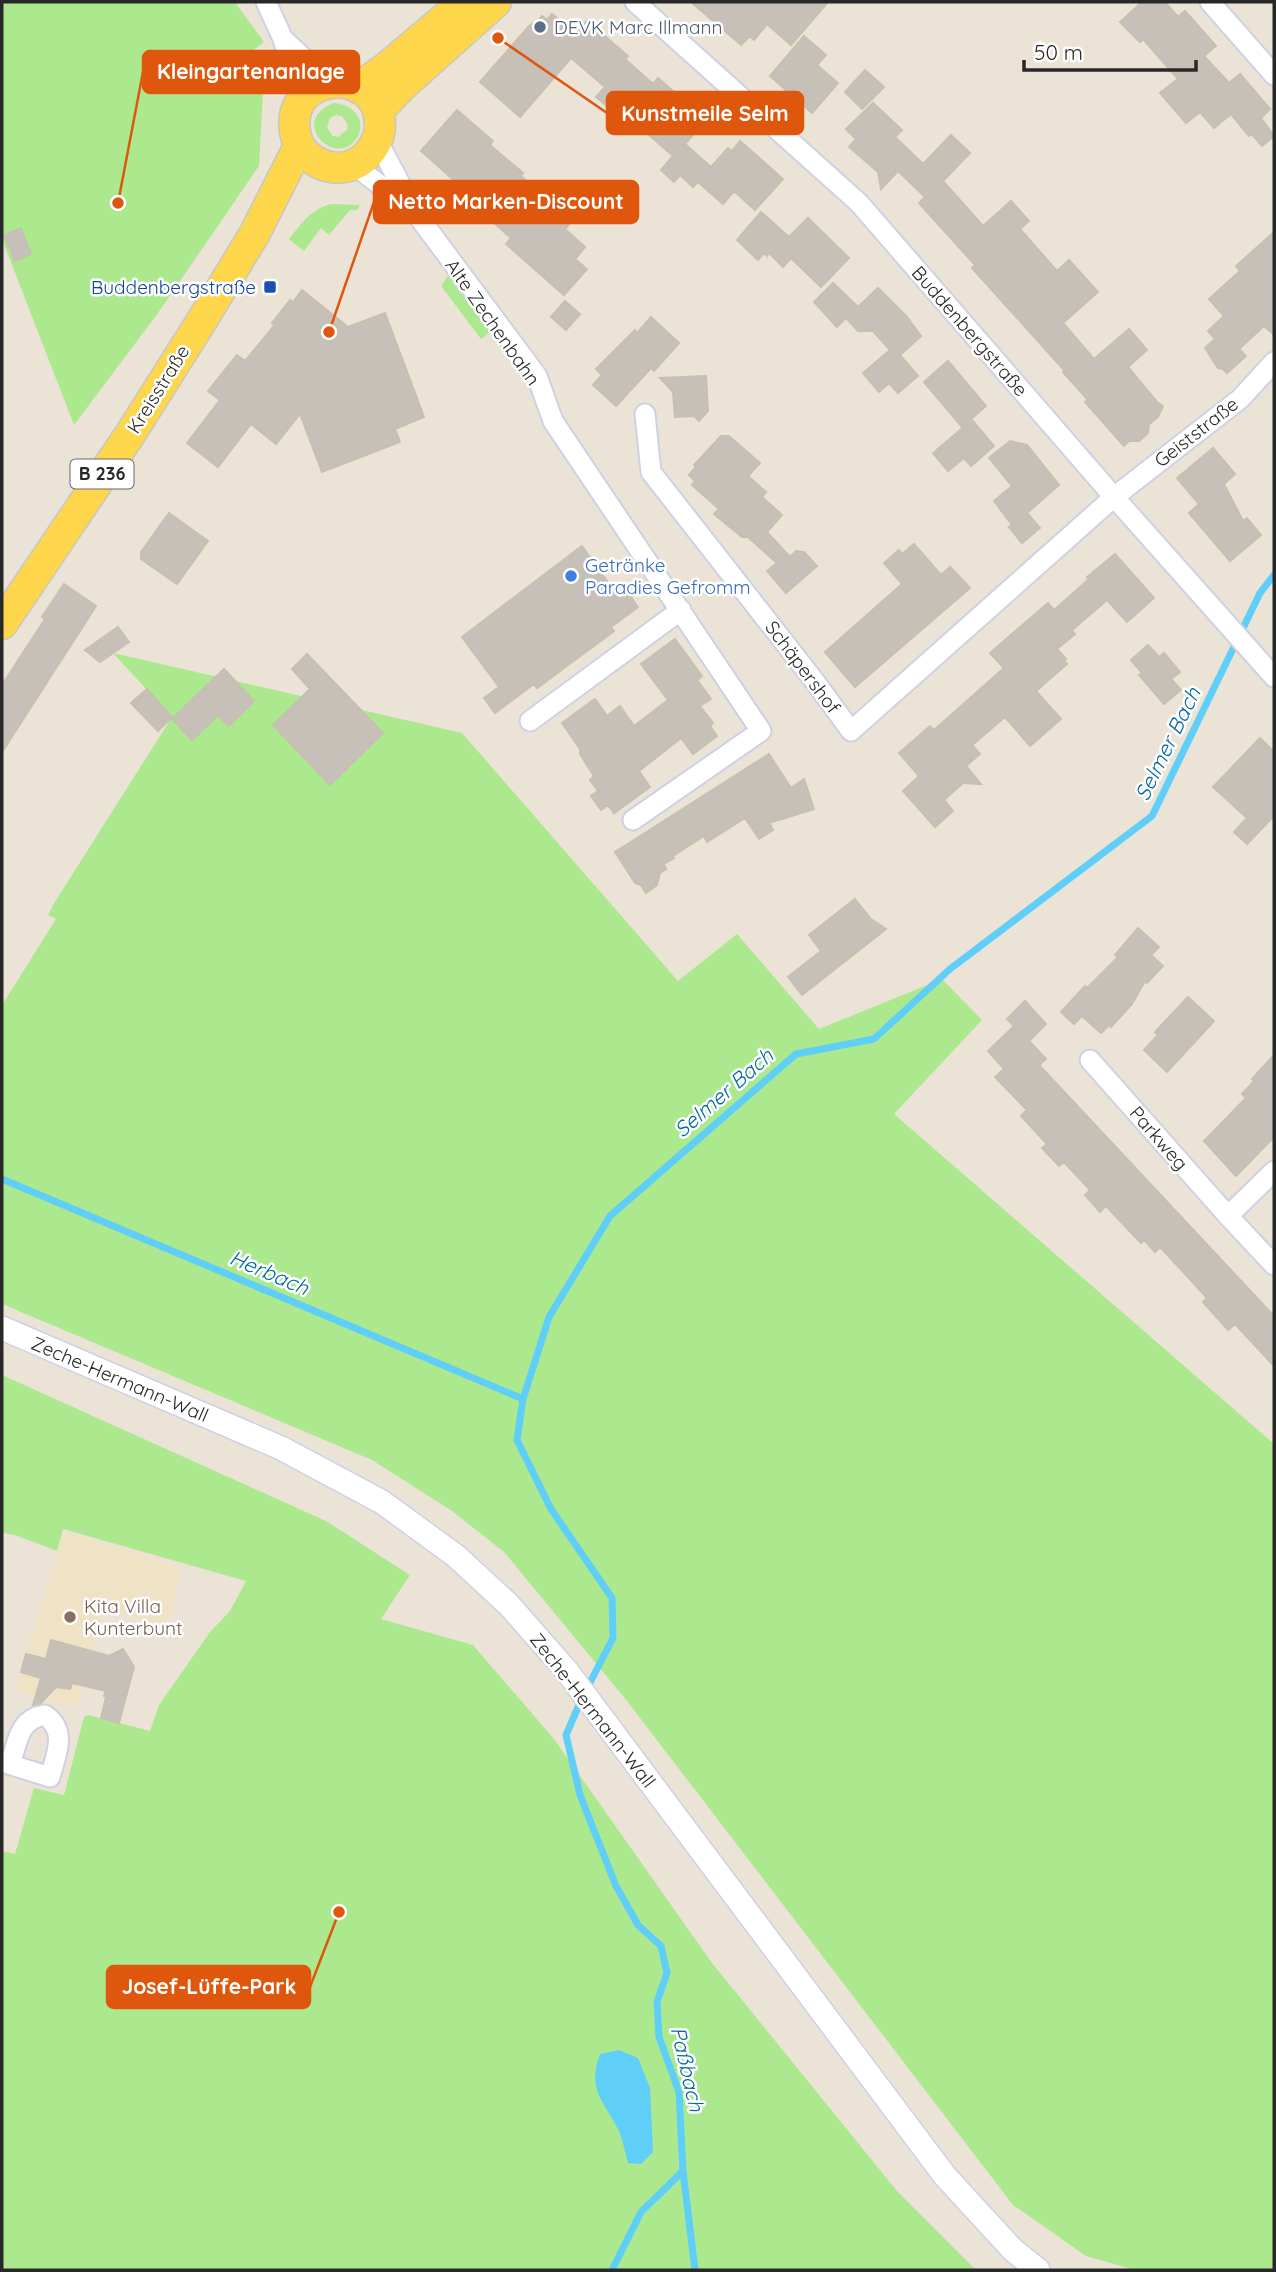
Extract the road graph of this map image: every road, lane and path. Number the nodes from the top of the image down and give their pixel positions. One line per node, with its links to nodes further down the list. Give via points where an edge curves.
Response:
1 (266, 2): 6 (street)
2 (464, 2): 9 (main road)
3 (496, 2): 11 (main road, Kreisstraße, via 402,86)
4 (1210, 2): 7 (street)
5 (635, 4): 18 (street, Buddenbergstraße, via 859,203)
6 (283, 39): 8 (street); 10 (street)
7 (1274, 75)
8 (329, 82): 9 (main road); 10 (main road)
9 (358, 88): 11 (main road, via 370,98)
10 (301, 100): 12 (main road, via 293,123)
11 (377, 126): 13 (main road, Kreisstraße, via 364,159); 14 (street, Alte Zechenbahn)
12 (299, 146): 13 (main road, via 305,155); 15 (main road, Kreisstraße)
13 (339, 166): 14 (street, Alte Zechenbahn, via 379,186); 15 (main road, Kreisstraße / B 236)
14 (415, 212): 19 (street, Alte Zechenbahn, via 537,376 553,421)
15 (262, 219): 20 (main road, Kreisstraße / B 236, via 129,436)
16 (1274, 362): 18 (street, Geiststraße, via 1240,399)
17 (645, 414): 18 (street, Schäpershof, via 651,472 851,732)
18 (1114, 497): 21 (street, Buddenbergstraße)
19 (681, 610): 22 (street); 23 (street, Alte Zechenbahn, via 761,731)
20 (2, 624)
21 (1274, 677)
22 (530, 721)
23 (633, 820)
24 (1090, 1060): 26 (street, Parkweg)
25 (1274, 1171): 26 (street)
26 (1228, 1216): 27 (street, Parkweg)
27 (1274, 1265)
28 (2, 1328): 29 (street, Zeche-Hermann-Wall, via 281,1448 382,1502 456,1556 509,1605 566,1670 945,2176 1013,2250)
29 (1038, 2270)

